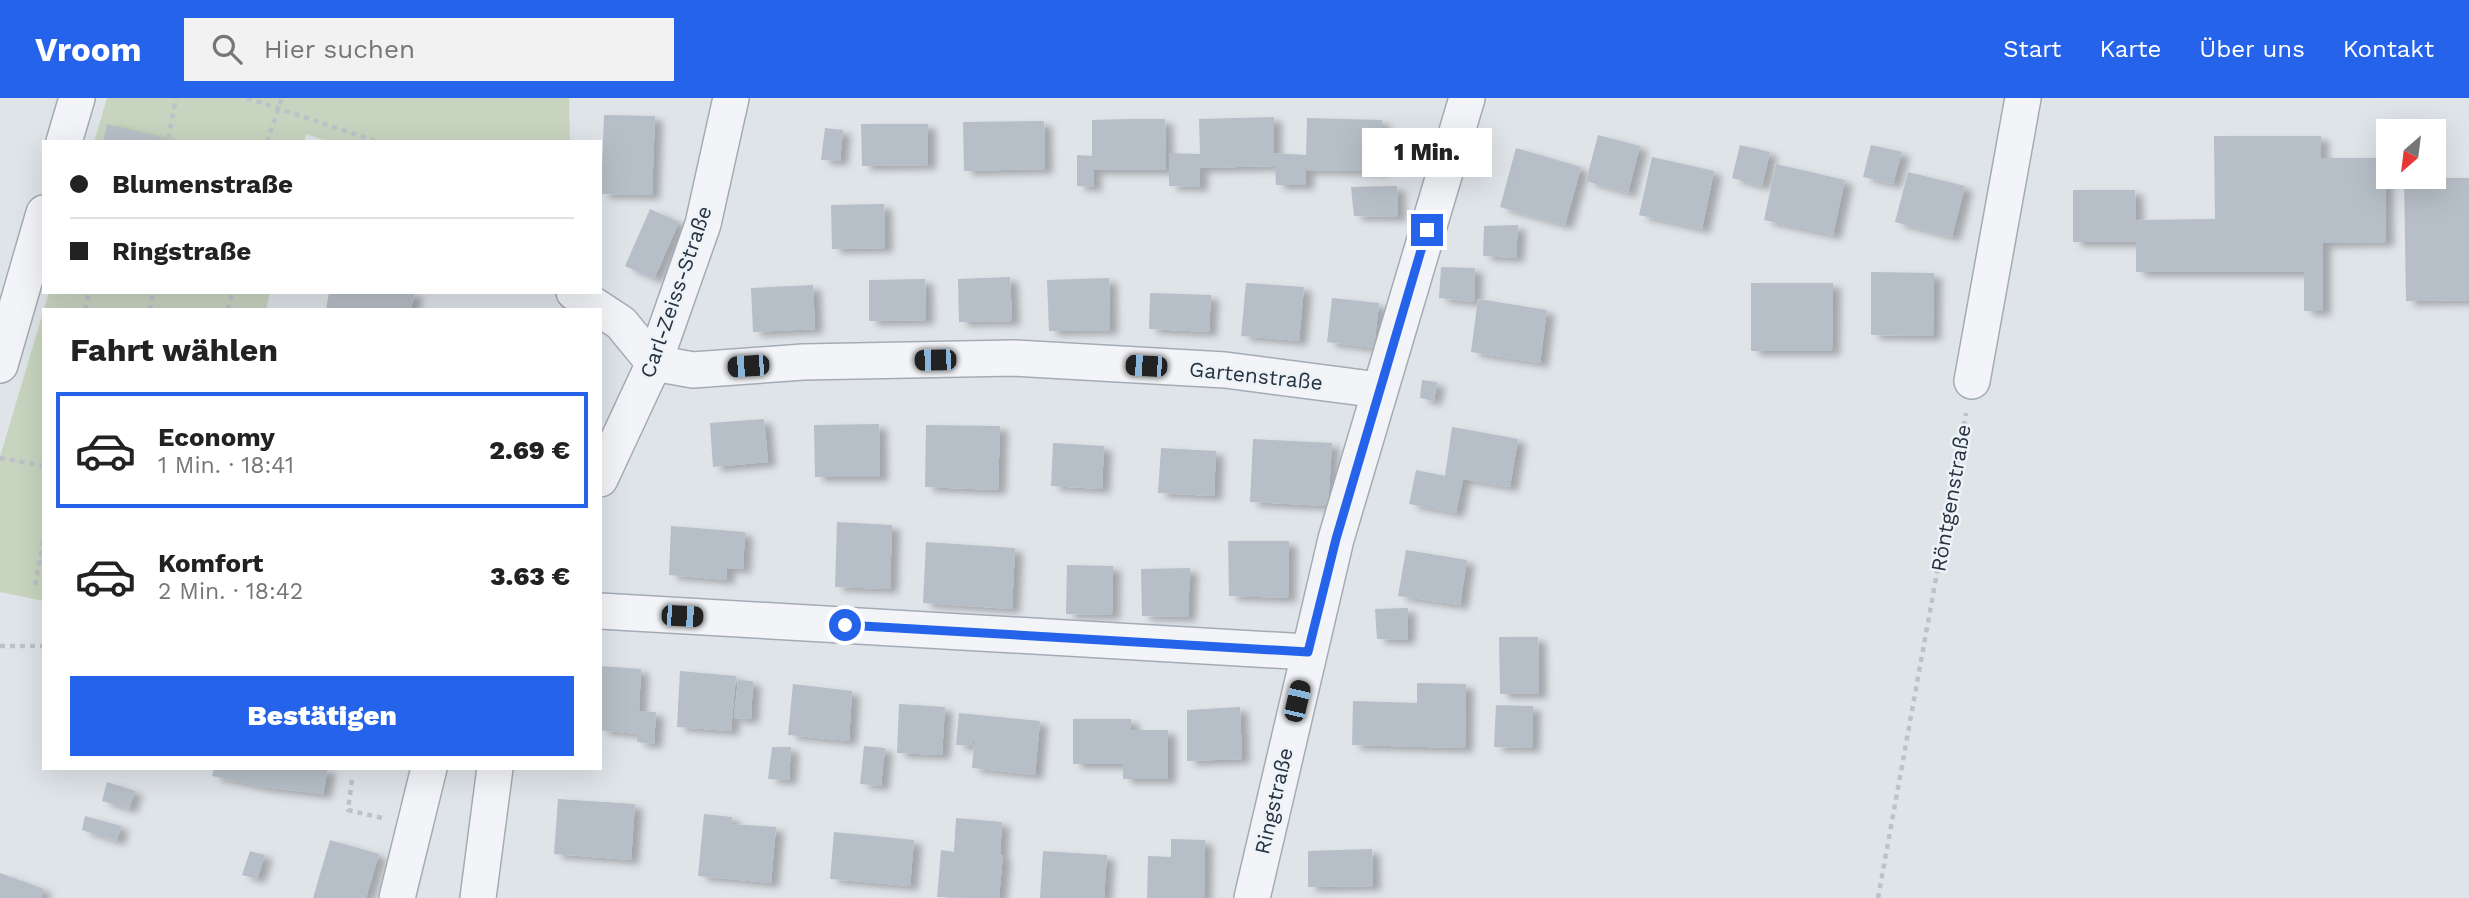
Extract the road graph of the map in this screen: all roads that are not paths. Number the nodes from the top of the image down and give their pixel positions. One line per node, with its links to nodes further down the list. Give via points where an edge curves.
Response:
1 (77, 98): 5 (street)
2 (731, 98): 10 (street, Carl-Zeiss-Straße, via 703,224)
3 (1467, 98): 13 (street, Ringstraße)
4 (2023, 98): 12 (street)
5 (65, 140)
6 (42, 220): 11 (street)
7 (577, 294): 8 (street)
8 (598, 308)
9 (602, 310): 10 (street, via 621,323)
10 (654, 363): 13 (street, Gartenstraße, via 693,370 803,362 1014,358 1226,370); 14 (street, Carl-Zeiss-Straße)
11 (0, 365)
12 (1972, 381)
13 (1379, 390): 16 (street, Ringstraße)
14 (602, 475)
15 (602, 611): 16 (street)
16 (1308, 652): 21 (street, Ringstraße)
17 (429, 770): 19 (street)
18 (495, 770): 20 (street)
19 (397, 898)
20 (478, 898)
21 (1252, 898)

